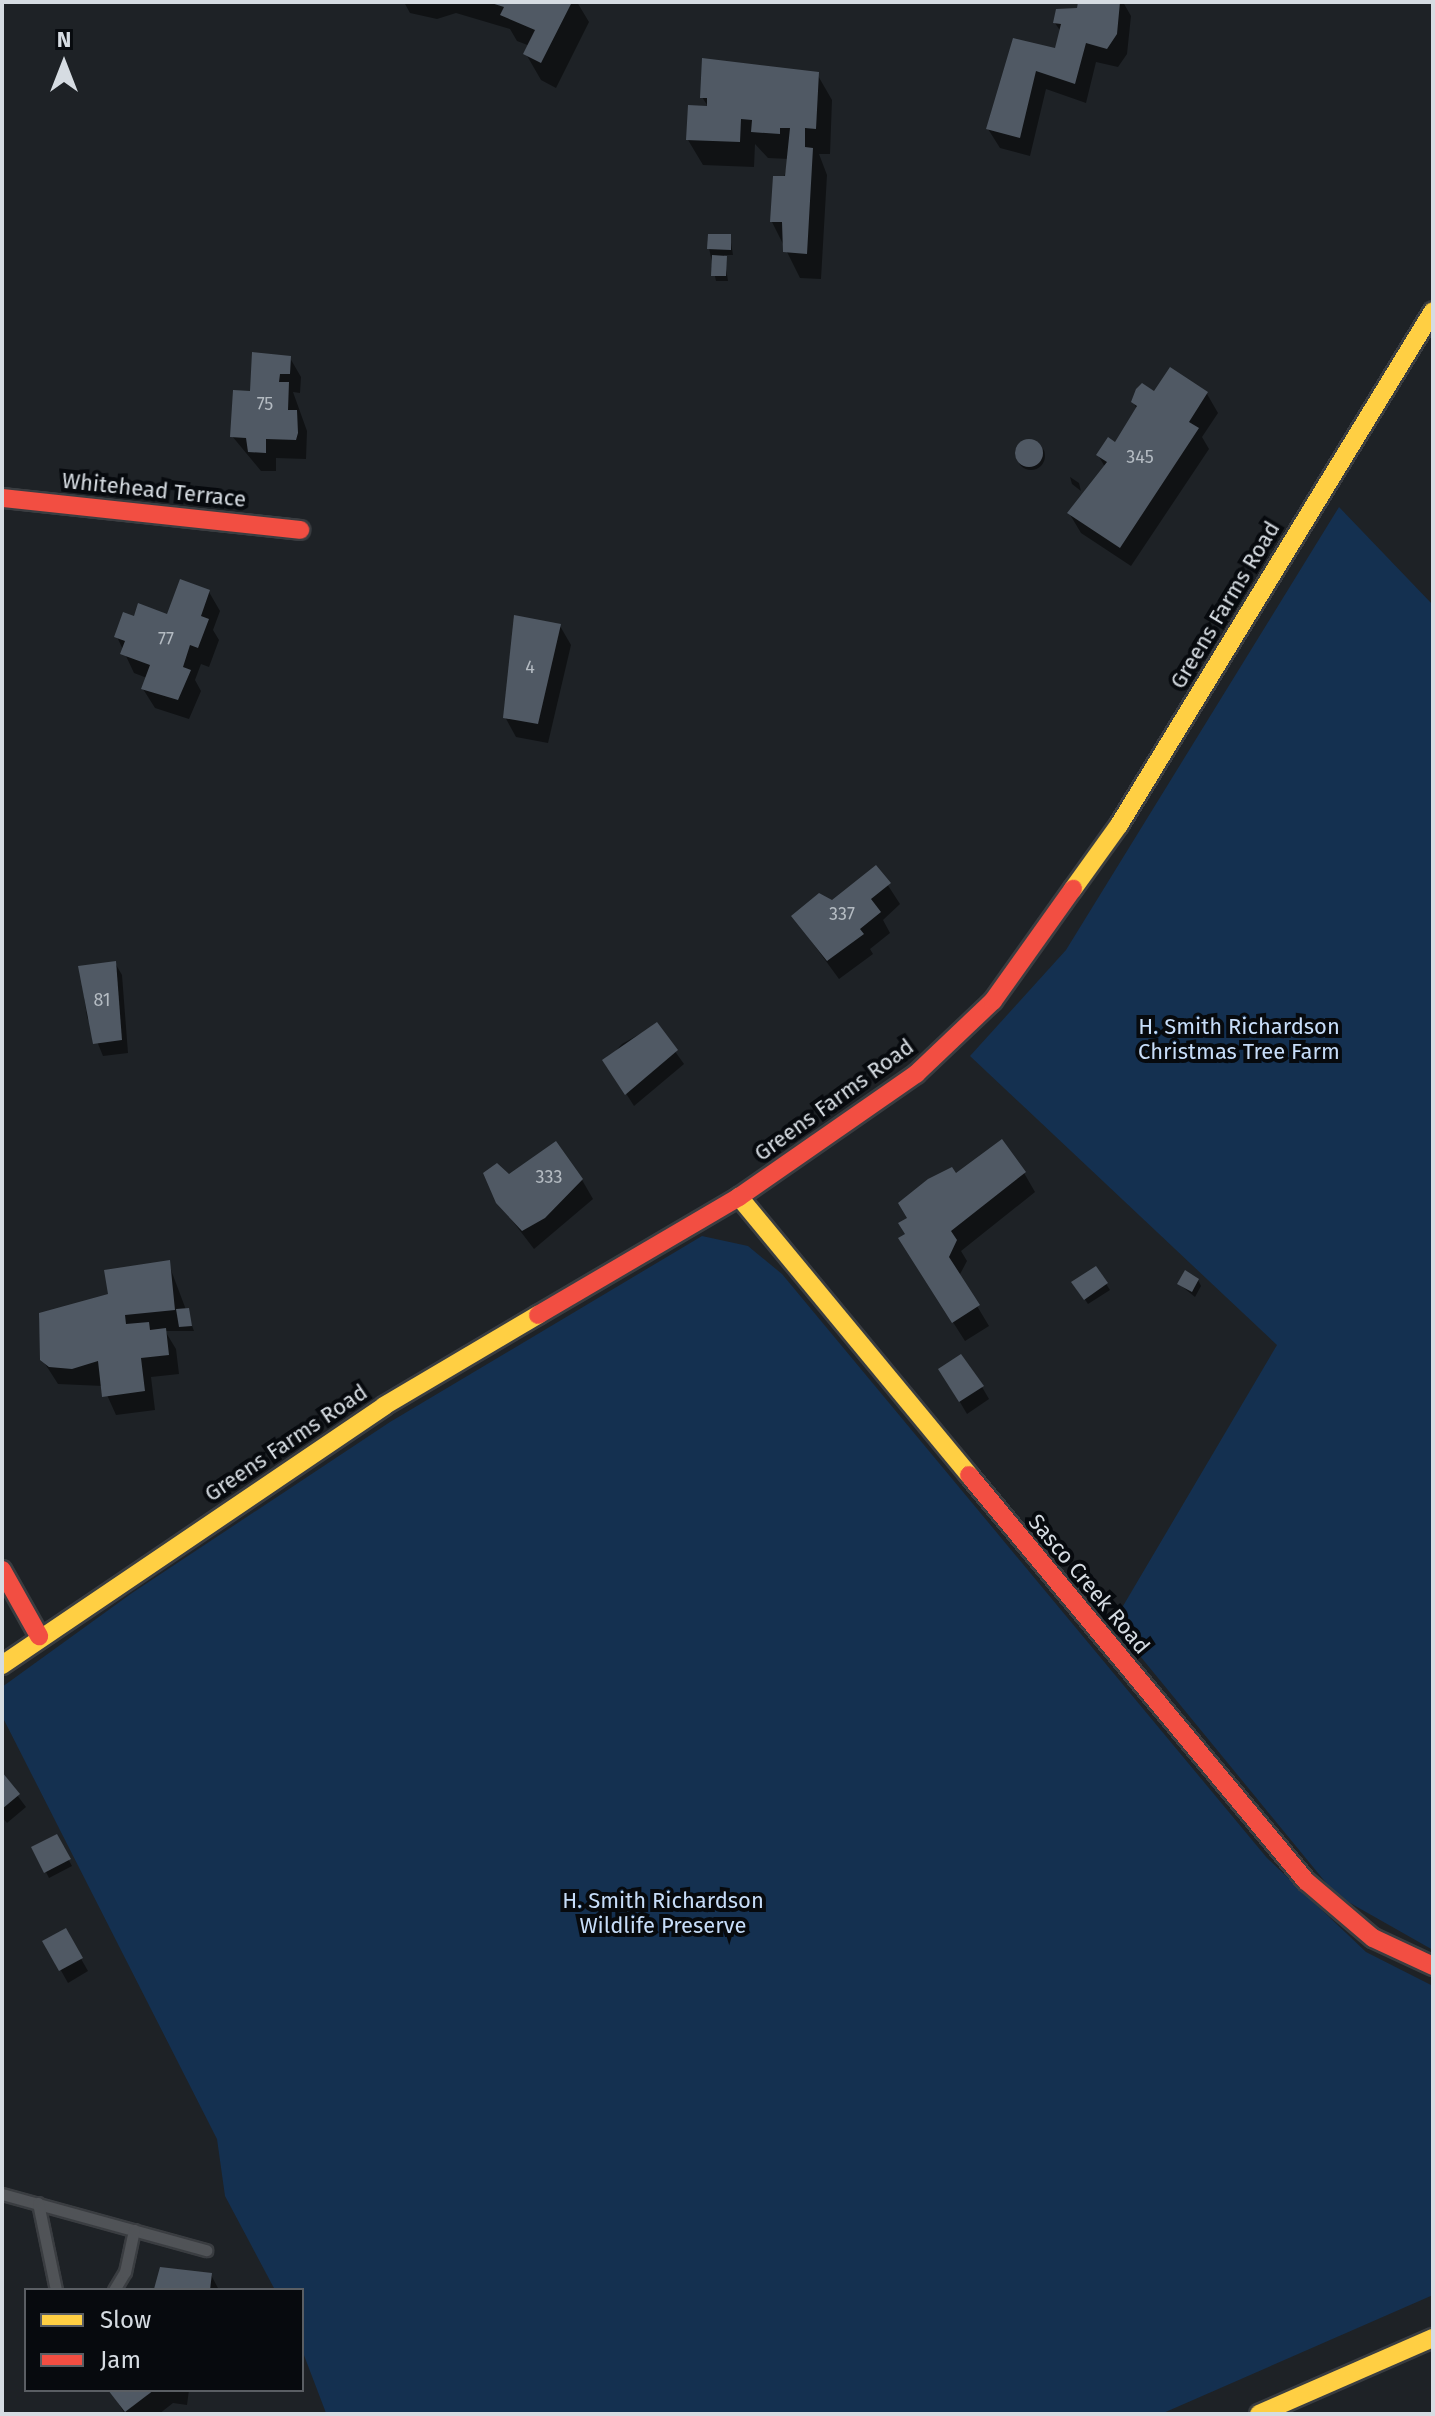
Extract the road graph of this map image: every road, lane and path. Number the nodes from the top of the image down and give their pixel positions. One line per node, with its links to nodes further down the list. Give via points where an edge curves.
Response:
1 (1433, 311): 4 (main road, Greens Farms Road, via 1119,825 1002,989 916,1074)
2 (2, 498): 3 (main road, Whitehead Terrace)
3 (300, 530)
4 (739, 1197): 6 (main road, Greens Farms Road, via 384,1406); 8 (main road, Sasco Creek Road, via 1306,1881 1373,1938)
5 (2, 1570): 6 (main road)
6 (39, 1636): 7 (main road, Greens Farms Road)
7 (2, 1665)
8 (1433, 1966)
9 (2, 2194): 10 (lane)
10 (38, 2203): 11 (lane); 13 (lane)
11 (134, 2230): 12 (lane); 14 (lane, via 125,2272)
12 (206, 2250)
13 (56, 2288)
14 (115, 2288)
15 (1433, 2338): 16 (main road)
16 (1259, 2414)

